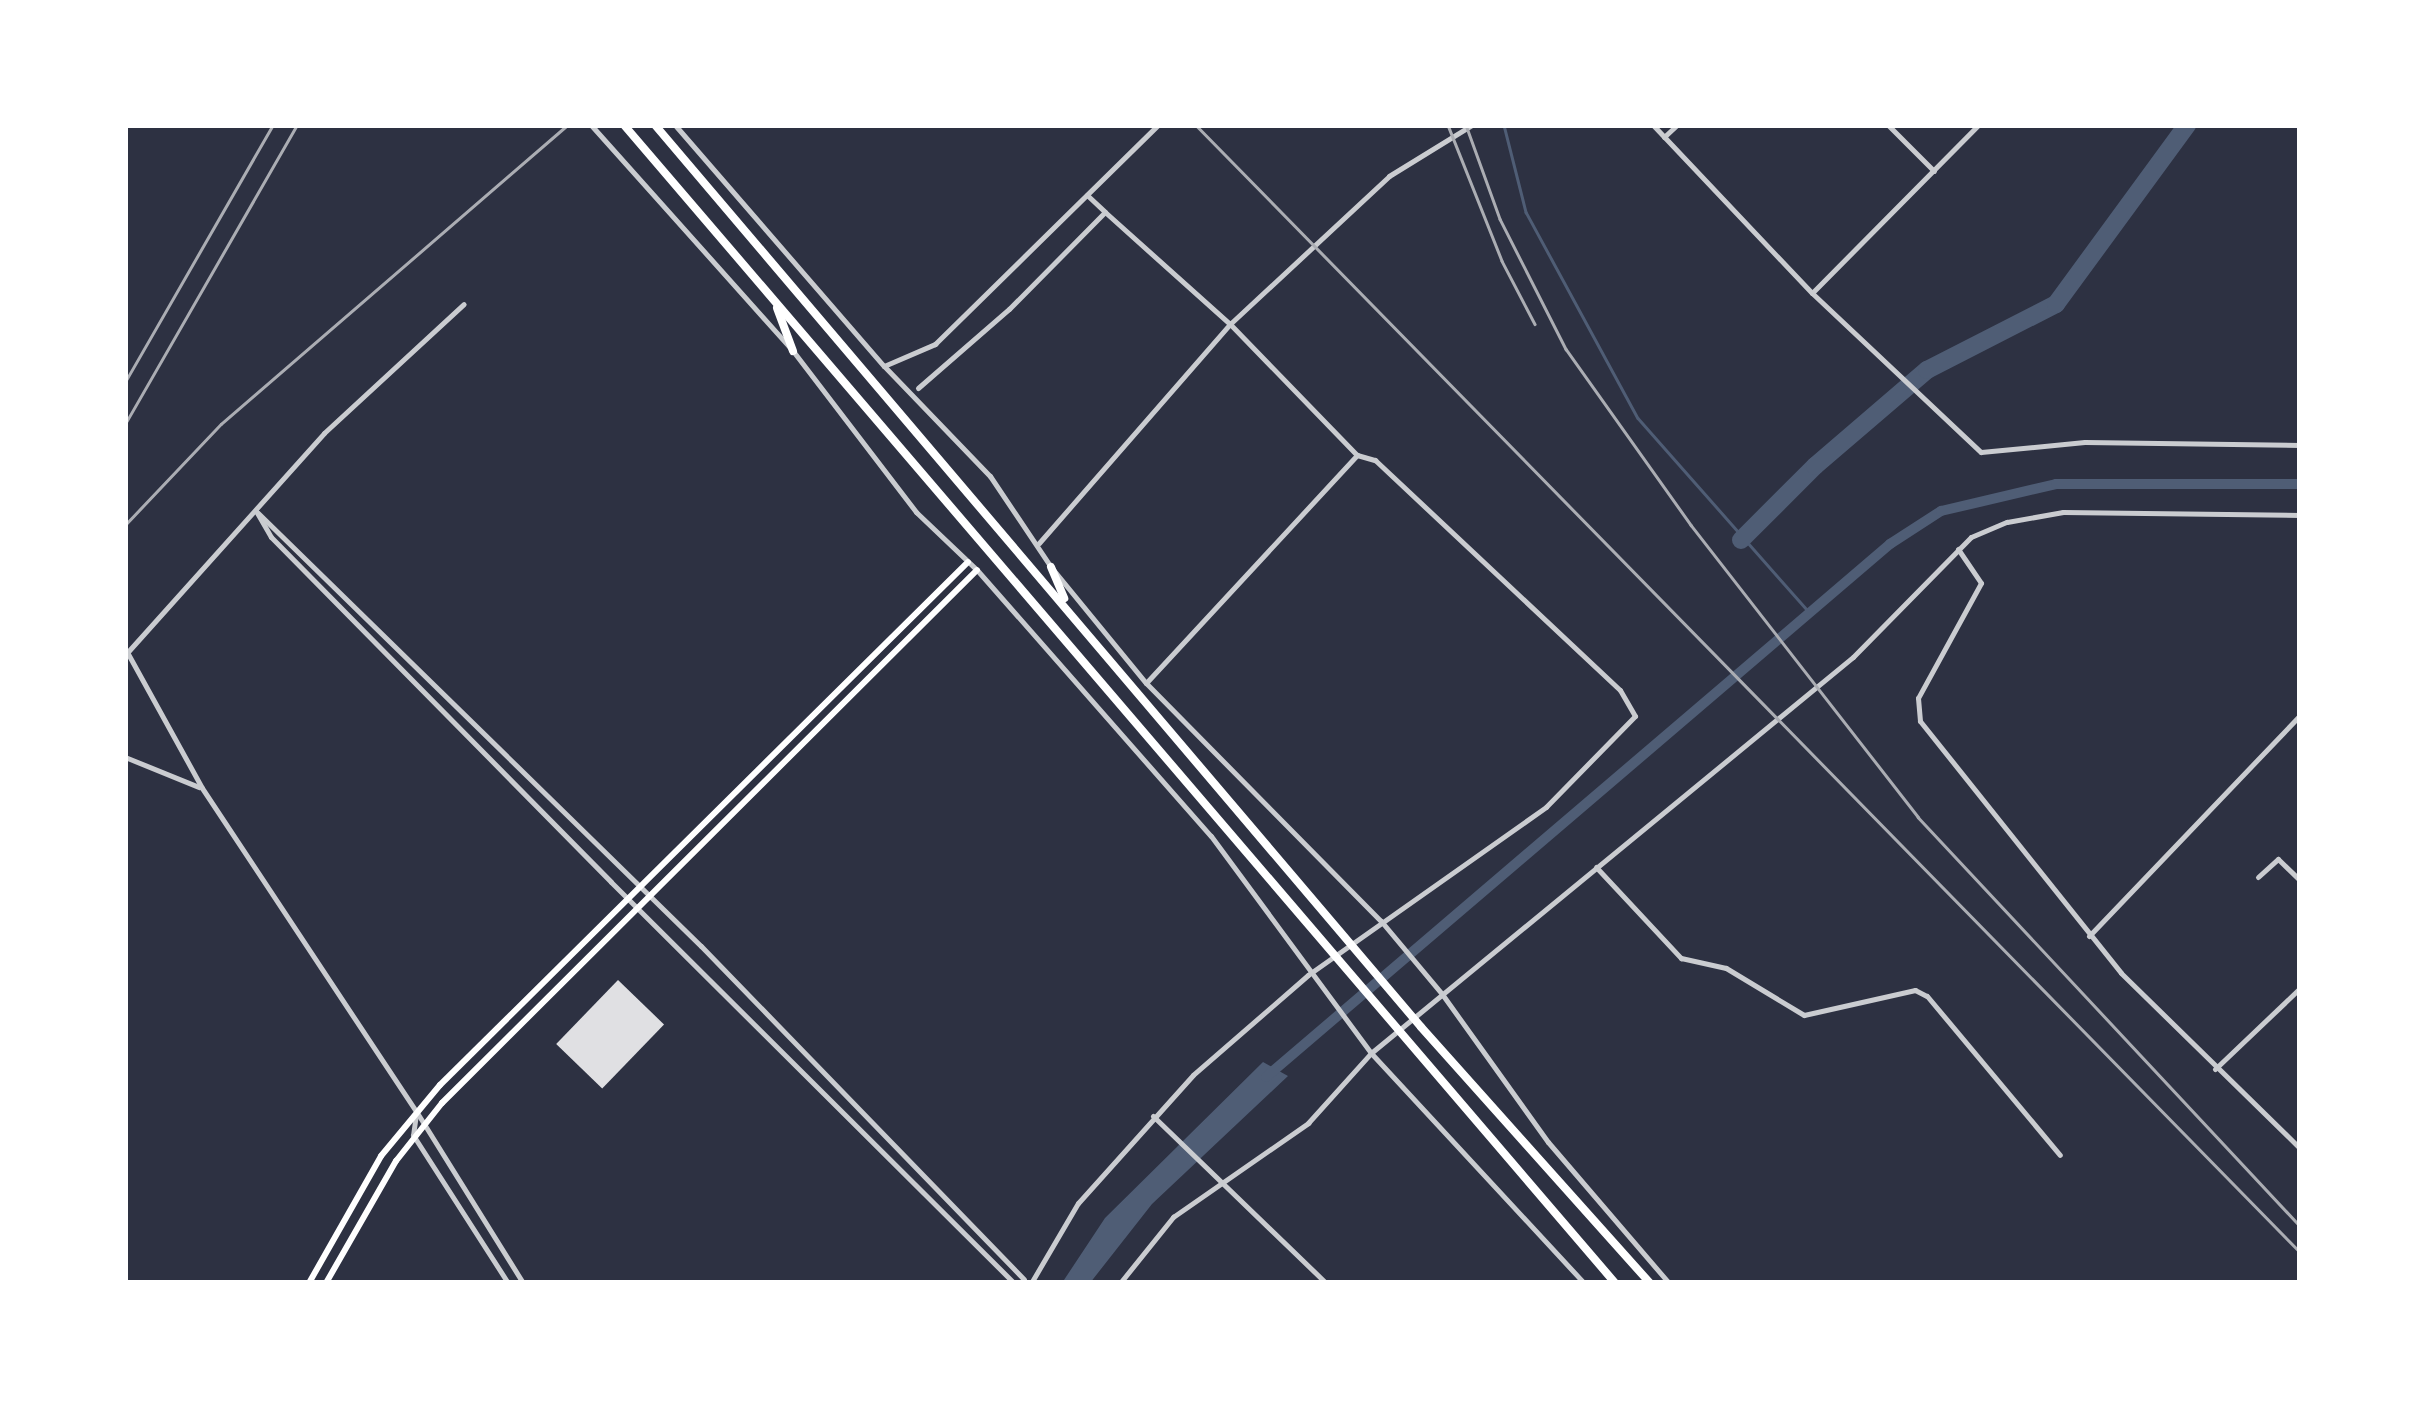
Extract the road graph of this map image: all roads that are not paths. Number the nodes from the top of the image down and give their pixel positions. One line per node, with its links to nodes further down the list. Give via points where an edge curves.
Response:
1 (591, 125): 19 (street)
2 (624, 125): 16 (highway)
3 (654, 125): 31 (highway)
4 (675, 125): 20 (street)
5 (1158, 125): 13 (street)
6 (1472, 125): 18 (street, via 1388,176)
7 (1653, 125): 11 (street)
8 (1677, 125): 11 (street)
9 (1888, 125): 12 (street)
10 (1978, 125): 12 (street)
11 (1664, 137): 15 (street)
12 (1934, 171): 15 (street)
13 (1087, 195): 14 (street); 20 (street, via 935,344)
14 (1105, 212): 18 (street); 21 (street, via 1010,310)
15 (1812, 293): 22 (street, via 1981,452 2084,442)
16 (774, 299): 19 (highway); 66 (highway)
17 (464, 304): 24 (street, via 324,434)
18 (1230, 324): 23 (street); 26 (street)
19 (793, 351): 28 (street, via 916,512)
20 (884, 366): 26 (street, via 990,476)
21 (918, 388)
22 (2300, 444)
23 (1357, 456): 33 (street); 44 (street, via 1389,474 1620,690 1635,716 1546,807)
24 (256, 511): 32 (street); 40 (street, via 290,537); 42 (street, via 270,537)
25 (2300, 515): 27 (street, via 2063,512 1982,530)
26 (1039, 543): 29 (street)
27 (1958, 549): 37 (street, via 1853,657); 45 (street, via 1981,583 1918,698 1920,721)
28 (968, 562): 30 (street); 40 (main road)
29 (1051, 567): 31 (highway); 33 (street)
30 (976, 570): 41 (main road); 46 (street, via 1211,836)
31 (1068, 607): 67 (highway, via 1421,1027)
32 (126, 653): 36 (street)
33 (1146, 683): 44 (street)
34 (2300, 716): 45 (street)
35 (125, 757): 36 (street)
36 (202, 788): 51 (street)
37 (1596, 868): 48 (street); 56 (street, via 1681,958 1726,968 1804,1015 1915,990 1927,996)
38 (2258, 877): 39 (street, via 2278,858)
39 (2300, 880)
40 (640, 889): 41 (street); 42 (main road)
41 (648, 896): 43 (main road); 58 (street)
42 (629, 899): 43 (street); 51 (main road)
43 (638, 907): 53 (main road); 58 (street, via 1013,1282)
44 (1381, 921): 46 (street); 48 (street)
45 (2089, 936): 50 (street)
46 (1308, 975): 49 (street); 52 (street)
47 (2300, 988): 50 (street)
48 (1442, 994): 49 (street); 68 (street, via 1548,1142)
49 (1370, 1053): 57 (street, via 1308,1123); 65 (street)
50 (2216, 1069): 55 (street)
51 (416, 1111): 53 (street); 54 (street); 59 (main road, via 381,1156)
52 (1153, 1116): 57 (street); 58 (street, via 1078,1203)
53 (424, 1122): 54 (main road); 62 (street)
54 (413, 1135): 60 (main road); 61 (street)
55 (2300, 1148)
56 (2060, 1155)
57 (1226, 1180): 63 (street, via 1174,1217); 64 (street)
58 (1028, 1282)
59 (309, 1283)
60 (326, 1283)
61 (508, 1283)
62 (522, 1283)
63 (1120, 1283)
64 (1326, 1283)
65 (1584, 1283)
66 (1616, 1283)
67 (1650, 1283)
68 (1668, 1283)

